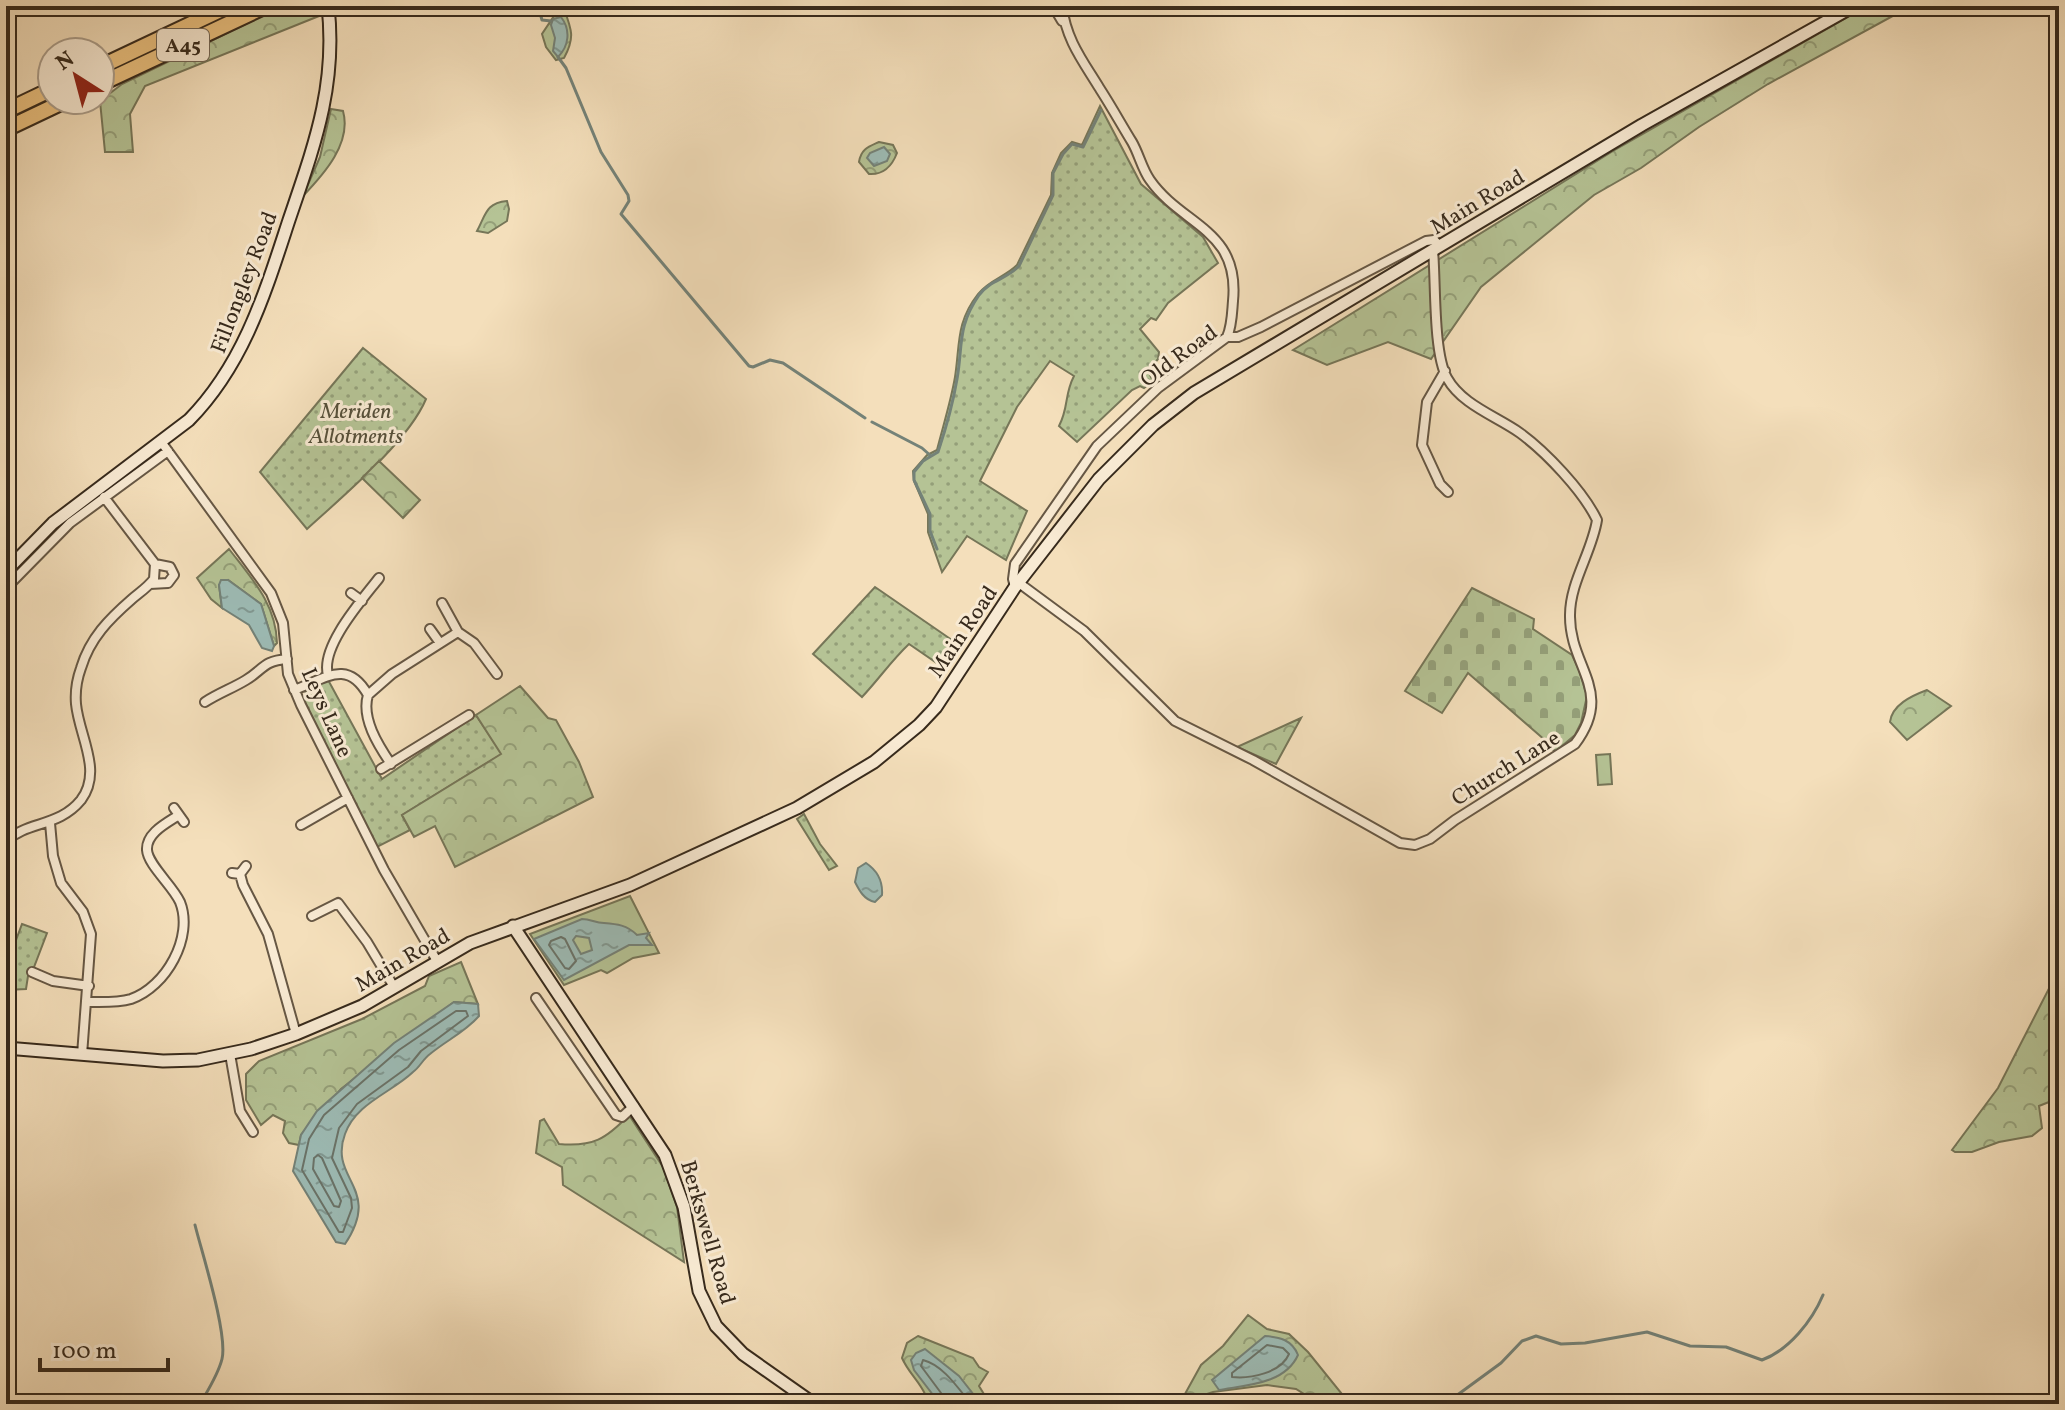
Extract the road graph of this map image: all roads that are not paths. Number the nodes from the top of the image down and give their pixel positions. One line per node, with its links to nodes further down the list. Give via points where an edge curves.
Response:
1 (229, 6): 8 (highway, A45)
2 (266, 6): 9 (highway, A45)
3 (328, 6): 17 (main road, Fillongley Road, via 331,47 325,104 259,308 223,381)
4 (1053, 6): 7 (street)
5 (1062, 6): 7 (street)
6 (1854, 6): 14 (main road, Main Road)
7 (1064, 25): 15 (street, via 1150,179 1228,258 1233,295)
8 (116, 59)
9 (116, 76)
10 (36, 97): 11 (highway)
11 (6, 111)
12 (36, 115): 13 (highway)
13 (6, 129)
14 (1437, 248): 15 (street, Old Road, via 1434,240 1426,241 1261,327); 16 (street, Church Lane); 24 (main road, Main Road, via 1221,375 1153,425 1099,479)
15 (1227, 337): 24 (street, Old Road, via 1158,388 1097,446 1015,564)
16 (1445, 371): 18 (street, via 1427,402 1422,445); 24 (street, Church Lane, via 1465,400 1544,454 1597,520 1570,600 1570,621 1592,703 1587,729 1575,744 1425,841 1400,843 1175,721 1084,631)
17 (165, 447): 19 (street, Fillongley Road); 21 (main road, Fillongley Road, via 53,523); 32 (street, Leys Lane, via 271,593 283,623)
18 (1448, 492)
19 (104, 497): 20 (street); 25 (street, Fillongley Road)
20 (155, 564): 23 (street); 23 (street, via 170,567 174,575 168,583)
21 (6, 571)
22 (379, 578): 27 (street)
23 (150, 584): 45 (street, via 106,622 87,651 76,703 90,776 81,799)
24 (1017, 585): 50 (main road, Main Road, via 936,707 874,762 797,808 660,872)
25 (6, 588)
26 (351, 593): 27 (street)
27 (362, 601): 34 (street, via 332,647)
28 (442, 603): 30 (street)
29 (430, 629): 31 (street)
30 (458, 632): 31 (street); 33 (street, via 474,643)
31 (440, 643): 37 (street)
32 (287, 659): 35 (street, Leys Lane); 36 (street, via 271,660)
33 (497, 674)
34 (328, 675): 35 (street); 37 (street, via 352,676)
35 (294, 690): 43 (street, Leys Lane)
36 (215, 695): 38 (street); 39 (street)
37 (368, 695): 41 (street, via 367,717)
38 (205, 702)
39 (222, 703)
40 (469, 715): 41 (street)
41 (391, 764): 42 (street)
42 (381, 769)
43 (348, 798): 46 (street); 51 (street, Leys Lane)
44 (179, 815): 56 (street, via 153,833 147,849 183,910 175,955 142,994)
45 (50, 823): 47 (street); 53 (street, via 61,883 83,912 91,934)
46 (301, 825)
47 (6, 841)
48 (239, 871): 57 (street, via 268,934)
49 (312, 916): 54 (street, via 338,903)
50 (513, 926): 51 (main road, Main Road); 61 (main road, Berkswell Road)
51 (437, 961): 54 (main road, Main Road)
52 (32, 972): 53 (street)
53 (89, 986): 56 (street)
54 (394, 987): 57 (main road, Main Road)
55 (536, 998): 61 (street, via 616,1115 622,1117)
56 (88, 1002): 60 (street)
57 (296, 1034): 59 (main road, Main Road)
58 (6, 1048): 60 (main road, Main Road)
59 (230, 1054): 60 (main road, Main Road, via 163,1061); 62 (street, via 240,1111)
60 (82, 1055)
61 (634, 1106): 63 (main road, Berkswell Road, via 672,1169 699,1291 716,1326 743,1354)
62 (253, 1132)
63 (814, 1404)

